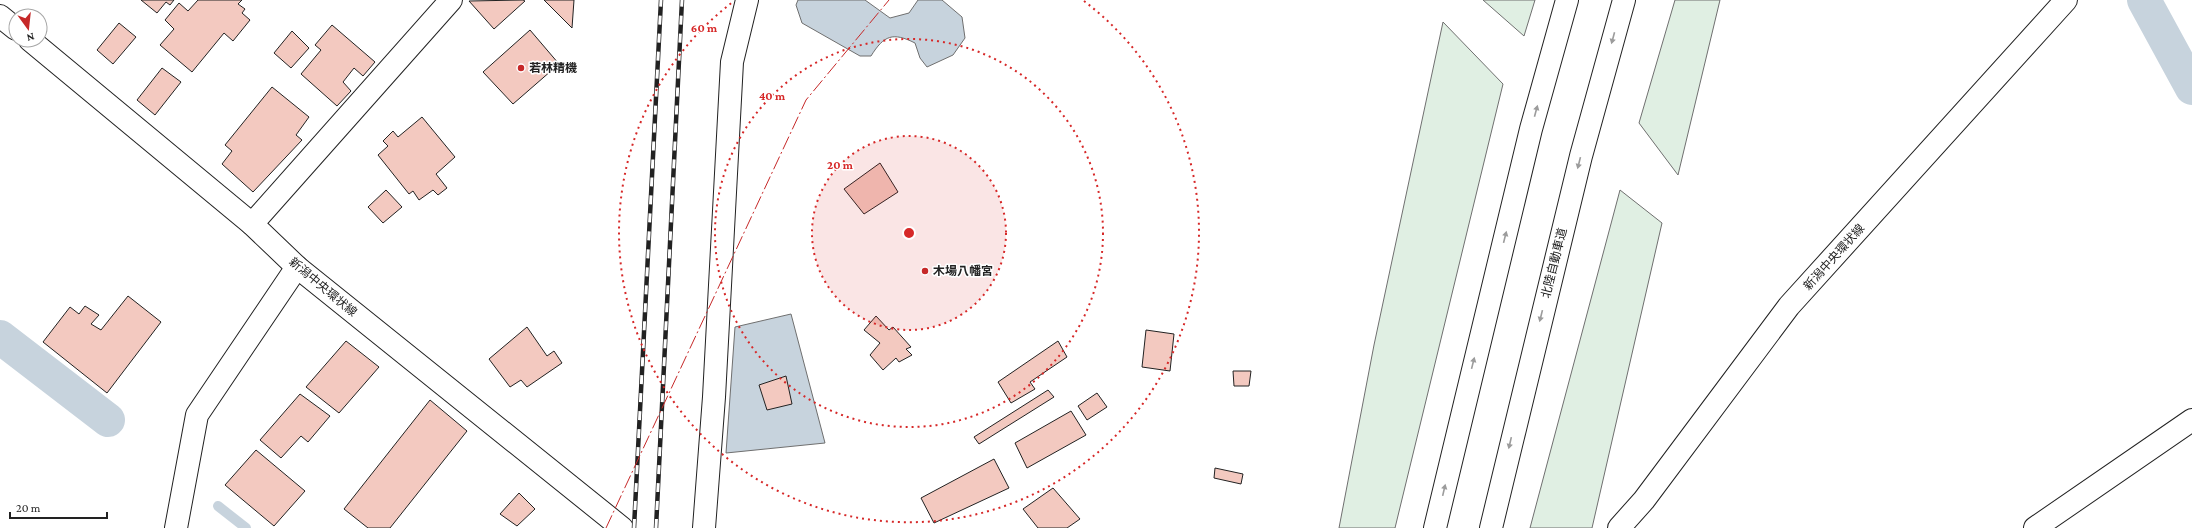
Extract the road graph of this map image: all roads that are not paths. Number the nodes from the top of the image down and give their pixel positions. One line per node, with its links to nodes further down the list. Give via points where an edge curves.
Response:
1 (451, 0): 9 (main road)
2 (747, 0): 14 (main road, via 732,62 714,397)
3 (1567, 0): 15 (main road, one-way to 3, via 1531,129)
4 (1624, 0): 16 (main road, 北陸自動車道, one-way to 16, via 1581,156)
5 (2066, 0): 17 (main road, 新潟中央環状線, via 1789,306 1644,500)
6 (0, 16): 7 (main road)
7 (8, 22)
8 (40, 48): 9 (main road, 新潟中央環状線)
9 (252, 224): 10 (main road, 新潟中央環状線)
10 (297, 266): 12 (main road, via 197,414); 13 (main road, 新潟中央環状線)
11 (2192, 420): 18 (main road)
12 (176, 528)
13 (622, 528)
14 (704, 528)
15 (1435, 528)
16 (1490, 528)
17 (1619, 528)
18 (2035, 528)

